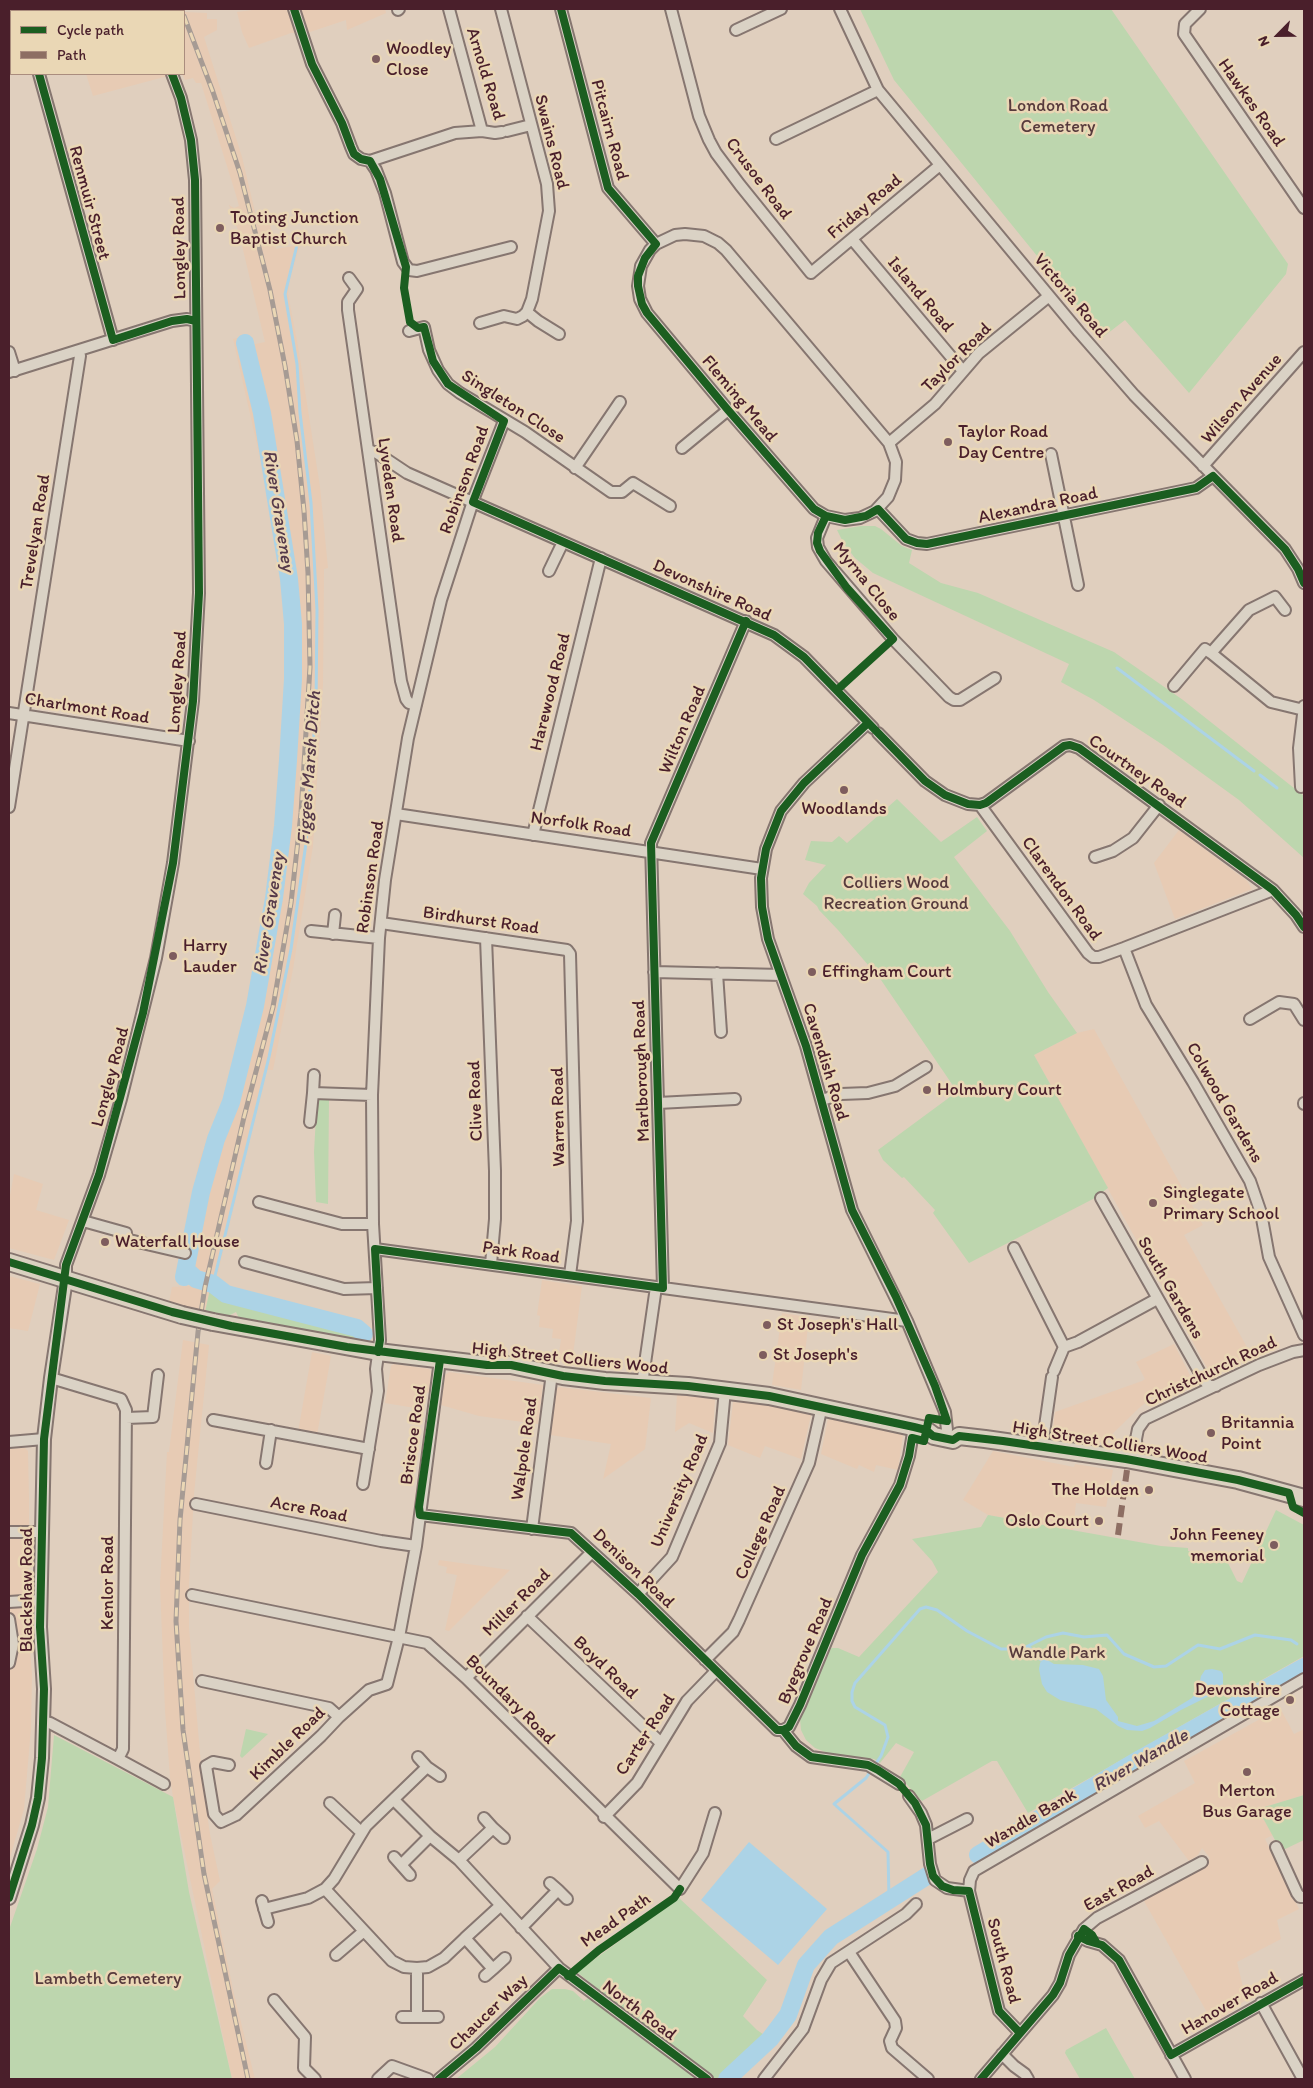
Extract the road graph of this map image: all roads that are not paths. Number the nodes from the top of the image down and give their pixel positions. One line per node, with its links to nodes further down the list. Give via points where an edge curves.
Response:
1 (75, 9): 9 (main road)
2 (294, 9): 18 (street, via 312,64 351,148 361,159)
3 (449, 9): 16 (street, Arnold Road)
4 (501, 9): 15 (street, Swains Road)
5 (561, 9): 22 (street, Pitcairn Road, via 608,188)
6 (671, 9): 24 (street, Crusoe Road, via 699,116 709,140 730,172)
7 (781, 9): 11 (street)
8 (840, 9): 14 (street, Victoria Road)
9 (58, 10)
10 (1197, 12): 20 (street, Hawkes Road, via 1185,24 1186,37)
11 (736, 30)
12 (39, 75): 32 (street, Renmuir Street)
13 (172, 75): 28 (street, Longley Road, via 189,132 194,171)
14 (878, 90): 17 (street); 19 (street, Victoria Road)
15 (530, 125): 16 (street, Arnold Road, via 496,134); 27 (street, Swains Road, via 547,184 549,211)
16 (482, 131): 18 (street, via 455,133)
17 (776, 139)
18 (370, 161): 23 (street, via 383,186 409,270 417,271)
19 (940, 165): 21 (street, Friday Road); 26 (street, Victoria Road)
20 (1304, 208)
21 (852, 239): 24 (street, Friday Road); 36 (street, Island Road)
22 (656, 244): 39 (street, Fleming Mead, via 645,258 638,276 642,304); 41 (street, via 685,234 704,236 718,243)
23 (511, 247)
24 (811, 273)
25 (349, 278): 43 (street, Lyveden Road, via 358,289 348,302)
26 (1049, 296): 36 (street, Taylor Road, via 979,353); 45 (street, Victoria Road, via 1134,395)
27 (527, 312): 29 (street, via 517,319 504,316); 31 (street)
28 (196, 321): 32 (street, via 172,321); 69 (street, Longley Road, via 198,601)
29 (480, 323)
30 (409, 331): 40 (street, Singleton Close, via 424,327 433,361 448,384)
31 (559, 334)
32 (113, 340): 33 (street)
33 (79, 351): 37 (street); 67 (street, Trevelyan Road)
34 (9, 352): 37 (street)
35 (1304, 352): 45 (street, Wilson Avenue)
36 (963, 371): 41 (street, Taylor Road, via 935,404)
37 (12, 372)
38 (620, 402): 46 (street, Singleton Close)
39 (728, 410): 42 (street); 51 (street, Fleming Mead, via 807,502)
40 (504, 421): 46 (street, Singleton Close); 48 (street, Robinson Road)
41 (889, 443): 50 (street, via 896,462 895,480 888,497)
42 (682, 448)
43 (368, 450): 48 (street, Devonshire Road, via 403,471); 64 (street, Lyveden Road, via 401,681 406,699)
44 (1050, 454): 52 (street)
45 (1204, 466): 47 (street, Victoria Road)
46 (576, 468): 49 (street, Singleton Close, via 611,492 622,492 634,483)
47 (1213, 476): 52 (street, Alexandra Road, via 1196,488); 55 (street, Victoria Road)
48 (473, 502): 53 (street, Devonshire Road); 64 (street, Robinson Road, via 441,600)
49 (670, 506)
50 (878, 509): 51 (street, via 852,519); 52 (street, Alexandra Road, via 902,535 921,544)
51 (826, 516): 62 (street, Myrna Close, via 817,538 826,561 893,639 954,700 960,700)
52 (1064, 516): 58 (street)
53 (562, 542): 54 (street, Devonshire Road); 56 (street)
54 (601, 558): 60 (street, Devonshire Road); 75 (street, Harewood Road)
55 (1301, 567): 57 (street, Victoria Road)
56 (549, 572)
57 (1304, 583)
58 (1078, 585)
59 (1285, 610): 61 (street, via 1275,597 1249,610)
60 (746, 622): 68 (street, Devonshire Road, via 774,635 800,653); 76 (street, Wilton Road, via 651,843)
61 (1211, 653): 63 (street, via 1205,649); 65 (street, via 1271,702)
62 (995, 678)
63 (1174, 686)
64 (416, 705): 74 (street, Robinson Road)
65 (1304, 709): 70 (street, via 1298,748)
66 (9, 713): 67 (street, Charlmont Road)
67 (23, 715): 69 (street, Charlmont Road); 73 (street, Trevelyan Road)
68 (873, 728): 71 (street, Devonshire Road, via 925,781 945,795); 78 (street, Cavendish Road, via 790,798 772,831)
69 (189, 742): 105 (street, Longley Road, via 156,958 126,1083)
70 (1301, 788)
71 (980, 805): 72 (street, Courtney Road, via 1070,745 1079,748); 87 (street, Clarendon Road, via 1090,955 1099,957)
72 (1159, 805): 77 (street, via 1133,838); 79 (street, Courtney Road)
73 (9, 806)
74 (396, 814): 75 (street, Norfolk Road); 81 (street, Robinson Road)
75 (533, 835): 76 (street, Norfolk Road)
76 (651, 852): 78 (street, Norfolk Road); 89 (street, Marlborough Road)
77 (1095, 857)
78 (762, 869): 91 (street, Cavendish Road, via 760,891 764,920)
79 (1273, 890): 82 (street, Courtney Road); 87 (street, Clarendon Road)
80 (335, 915): 84 (street)
81 (381, 923): 85 (street, Robinson Road); 86 (street, Birdhurst Road)
82 (1304, 927)
83 (311, 932): 84 (street)
84 (333, 934): 85 (street)
85 (379, 938): 98 (street, Robinson Road)
86 (486, 938): 88 (street, Birdhurst Road, via 567,950); 112 (street, Clive Road, via 495,1178)
87 (1124, 948): 119 (street, Colwood Gardens, via 1146,1005 1250,1181 1261,1213 1269,1257)
88 (571, 958): 113 (street, Warren Road, via 577,1221)
89 (654, 972): 90 (street); 101 (street, Marlborough Road)
90 (717, 973): 91 (street); 94 (street)
91 (781, 974): 100 (street, Cavendish Road)
92 (1250, 1019): 93 (street, via 1279,1002 1294,1004)
93 (1304, 1020)
94 (721, 1032)
95 (926, 1067): 100 (street, via 895,1086)
96 (314, 1075): 97 (street)
97 (313, 1093): 98 (street); 102 (street)
98 (372, 1095): 106 (street, Robinson Road)
99 (735, 1099): 101 (street)
100 (822, 1100): 118 (street, Cavendish Road, via 852,1210)
101 (658, 1103): 116 (street, Marlborough Road)
102 (310, 1122)
103 (1101, 1198): 117 (street, South Gardens)
104 (259, 1202): 106 (street, via 342,1224)
105 (83, 1220): 109 (street, via 126,1233 125,1239); 114 (street, Longley Road, via 66,1265)
106 (373, 1224): 108 (street, Robinson Road)
107 (1014, 1248): 120 (street)
108 (375, 1249): 112 (street, Park Road); 115 (street, Robinson Road)
109 (185, 1254)
110 (9, 1262): 114 (highway, High Street Colliers Wood)
111 (244, 1262): 115 (street, via 344,1289)
112 (491, 1264): 113 (street, Park Road)
113 (570, 1275): 116 (street, Park Road)
114 (66, 1279): 122 (highway, High Street Colliers Wood, bridge, via 214,1322); 126 (street, Blackshaw Road)
115 (377, 1288): 122 (street, Robinson Road)
116 (659, 1288): 118 (street, Park Road); 127 (street, Marlborough Road)
117 (1157, 1299): 120 (street, via 1078,1342); 128 (street, South Gardens, via 1204,1380 1209,1386)
118 (907, 1321): 135 (street, Cavendish Road)
119 (1304, 1335)
120 (1064, 1346): 138 (street, via 1053,1374)
121 (1304, 1350): 128 (street, Christchurch Road, via 1272,1360)
122 (378, 1352): 123 (highway, High Street Colliers Wood); 139 (street, Robinson Road, via 378,1390)
123 (440, 1360): 124 (highway, High Street Colliers Wood, via 511,1365); 145 (street, Briscoe Road)
124 (552, 1373): 127 (highway, High Street Colliers Wood); 146 (street, Walpole Road)
125 (158, 1375): 131 (street, via 153,1417)
126 (51, 1378): 131 (street, Kenlor Road, via 120,1399); 136 (street, Blackshaw Road)
127 (642, 1384): 129 (highway, High Street Colliers Wood)
128 (1216, 1386): 140 (street, Christchurch Road, via 1145,1419 1136,1439)
129 (725, 1390): 130 (highway, High Street Colliers Wood); 151 (street, University Road, via 720,1443 672,1557)
130 (822, 1406): 133 (highway, High Street Colliers Wood); 158 (street, College Road, via 810,1463 739,1620 733,1632)
131 (126, 1418): 169 (street, Kenlor Road, via 123,1745)
132 (213, 1420): 134 (street)
133 (920, 1429): 135 (highway, High Street Colliers Wood, via 934,1428); 166 (street, Byegrove Road, via 900,1485 862,1555 800,1705 789,1727)
134 (271, 1430): 139 (street); 141 (street)
135 (953, 1433): 138 (highway, High Street Colliers Wood)
136 (44, 1439): 137 (street); 148 (street, Blackshaw Road)
137 (9, 1442)
138 (1042, 1447): 140 (highway, High Street Colliers Wood)
139 (368, 1448): 142 (street, Robinson Road)
140 (1137, 1461): 143 (highway, High Street Colliers Wood, via 1238,1480)
141 (266, 1464)
142 (363, 1484)
143 (1304, 1498)
144 (196, 1504): 149 (street, Acre Road)
145 (420, 1515): 146 (street, Denison Road); 149 (street, Briscoe Road)
146 (532, 1529): 150 (street, Denison Road, via 570,1533)
147 (9, 1532): 148 (street)
148 (41, 1532): 153 (street, Blackshaw Road)
149 (416, 1546): 157 (street, Briscoe Road)
150 (592, 1552): 151 (street, Denison Road); 155 (street, Miller Road)
151 (638, 1594): 158 (street, Denison Road)
152 (192, 1595): 157 (street, Boundary Road)
153 (40, 1600): 154 (street); 165 (street, Blackshaw Road)
154 (9, 1602)
155 (527, 1616): 161 (street, Miller Road); 167 (street, Boyd Road)
156 (9, 1619): 159 (street, via 13,1644)
157 (398, 1637): 161 (street, Boundary Road, via 428,1643); 164 (street, Kimble Road, via 387,1684 369,1690)
158 (705, 1660): 160 (street, Denison Road)
159 (9, 1663)
160 (716, 1671): 166 (street, Denison Road, via 777,1730); 167 (street, Carter Road, via 687,1701)
161 (466, 1678): 179 (street, Boundary Road)
162 (1304, 1679): 194 (street, Wandle Bank, via 989,1862 972,1875)
163 (202, 1681): 164 (street, via 329,1708)
164 (339, 1717): 170 (street, Kimble Road, via 236,1815 221,1822 214,1814 206,1766 213,1762)
165 (44, 1722): 169 (street); 196 (street, Blackshaw Road, via 38,1798)
166 (783, 1730): 174 (street, Byegrove Road, via 811,1757 868,1765)
167 (661, 1743): 179 (street, Carter Road, via 637,1783)
168 (418, 1757): 171 (street)
169 (118, 1758): 173 (street)
170 (229, 1765)
171 (427, 1767): 172 (street); 176 (street)
172 (440, 1776)
173 (164, 1784)
174 (899, 1784)
175 (909, 1796): 186 (street, via 921,1813)
176 (394, 1800): 183 (street); 184 (street, North Road)
177 (330, 1803): 183 (street)
178 (715, 1813): 179 (street, Boundary Road, via 703,1852 680,1889)
179 (604, 1817)
180 (484, 1818): 182 (street)
181 (967, 1819): 186 (street)
182 (493, 1828): 185 (street); 188 (street)
183 (361, 1832): 192 (street)
184 (430, 1836): 188 (street, North Road); 190 (street, via 397,1861)
185 (504, 1838)
186 (928, 1839): 194 (street, via 935,1880 947,1888)
187 (1276, 1847): 195 (street, via 1297,1893)
188 (459, 1860): 199 (street, North Road)
189 (1202, 1862): 203 (street, East Road, via 1097,1918)
190 (410, 1875)
191 (550, 1883): 193 (street)
192 (325, 1889): 200 (street, via 308,1898 263,1905); 202 (street)
193 (558, 1890): 197 (street); 201 (street)
194 (969, 1891): 218 (street, South Road, via 999,2011)
195 (1304, 1897)
196 (9, 1898)
197 (567, 1899)
198 (916, 1904): 205 (street)
199 (500, 1906): 201 (street, North Road); 204 (street)
200 (268, 1922)
201 (521, 1928): 209 (street, North Road)
202 (364, 1931): 206 (street); 208 (street, via 392,1961 404,1967)
203 (1081, 1932): 218 (street, East Road, via 1056,1989); 220 (street, via 1092,1935 1119,1960)
204 (465, 1938): 208 (street, via 438,1963); 210 (street)
205 (849, 1952): 226 (street, via 826,1969 803,2030); 227 (street, via 895,2021 896,2028 890,2041 892,2048)
206 (336, 1955)
207 (506, 1958): 210 (street)
208 (417, 1968): 216 (street)
209 (559, 1968): 224 (street, Chaucer Way); 225 (street, North Road)
210 (493, 1969): 211 (street)
211 (485, 1976)
212 (1304, 1980): 214 (street, Hanover Road)
213 (274, 2000): 221 (street, via 305,2037 304,2068)
214 (1261, 2003): 220 (street, Hanover Road); 231 (street)
215 (402, 2017): 216 (street)
216 (416, 2017): 217 (street)
217 (438, 2017)
218 (1020, 2032): 219 (street, East Road)
219 (1002, 2054): 228 (street, East Road); 229 (street)
220 (1171, 2055): 230 (street)
221 (315, 2079)
222 (378, 2079): 223 (street, via 392,2066)
223 (428, 2079)
224 (439, 2079)
225 (707, 2079)
226 (764, 2079)
227 (928, 2079)
228 (981, 2079)
229 (1028, 2079)
230 (1185, 2079)
231 (1303, 2079)

